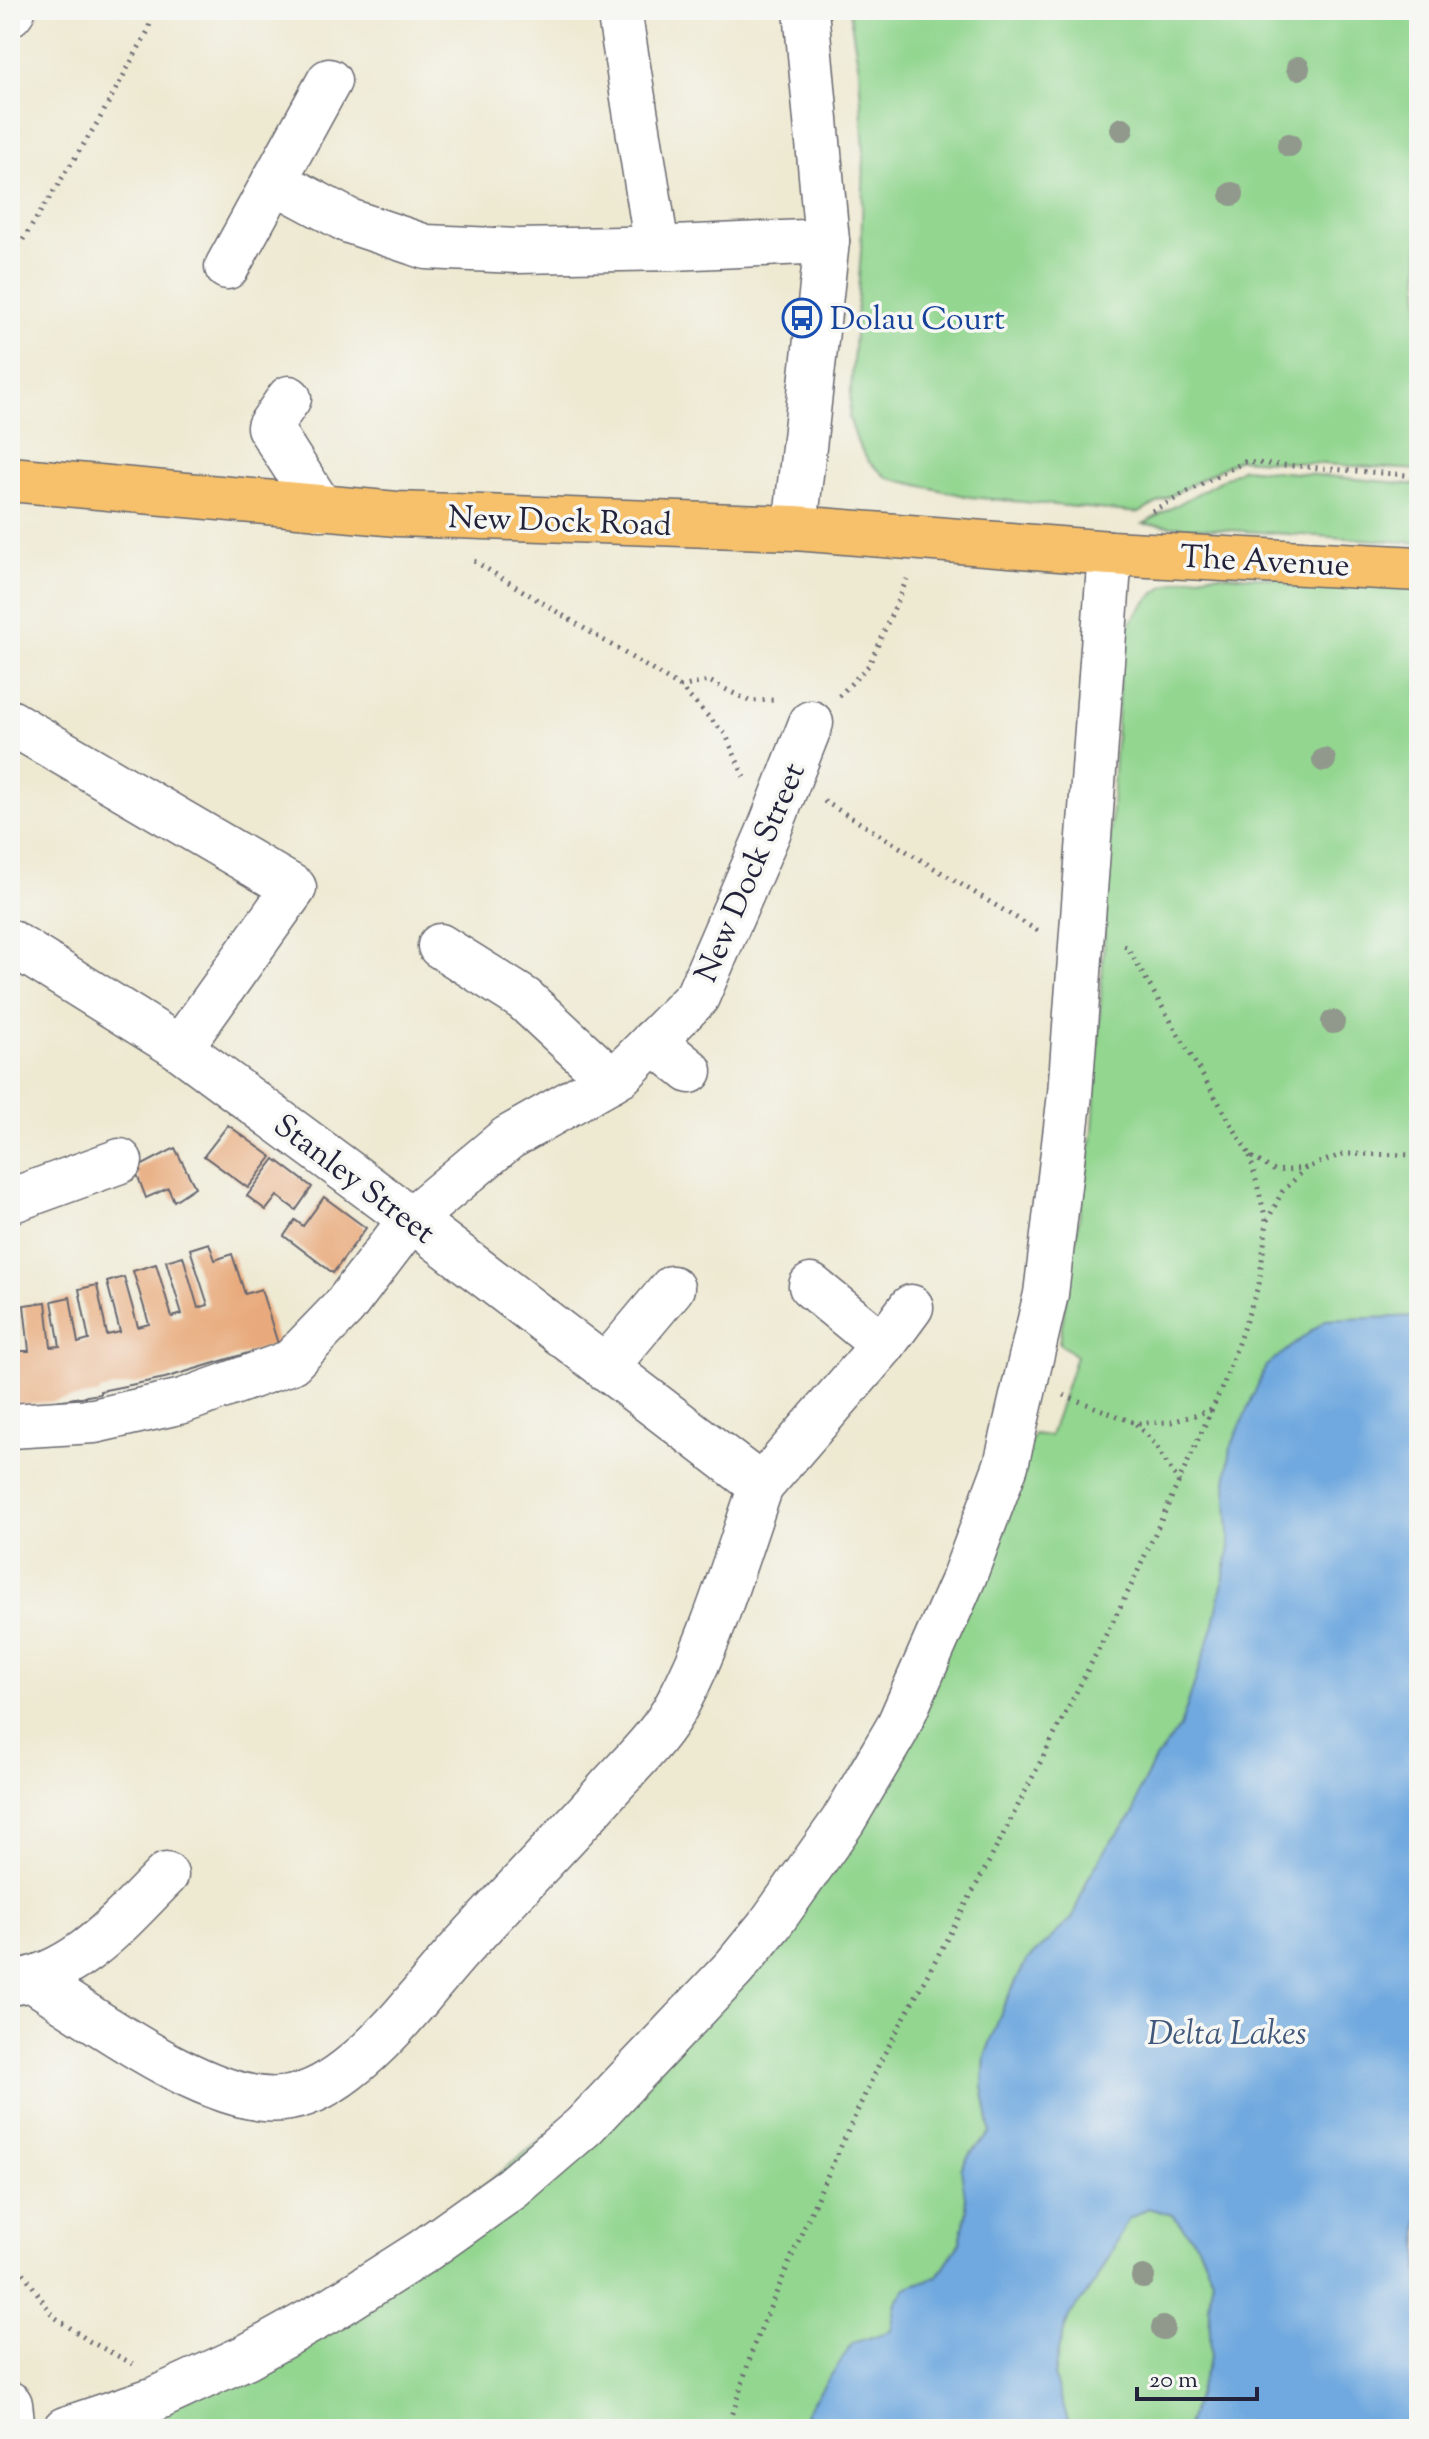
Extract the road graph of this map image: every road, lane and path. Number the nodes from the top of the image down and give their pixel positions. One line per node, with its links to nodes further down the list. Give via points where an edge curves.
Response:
1 (153, 10): 8 (path, via 148,31 99,120)
2 (619, 10): 7 (street)
3 (806, 10): 6 (street)
4 (329, 81): 5 (street)
5 (274, 181): 7 (street, via 349,221 426,247); 9 (street)
6 (827, 241): 7 (street); 14 (street)
7 (657, 248)
8 (10, 260)
9 (227, 267)
10 (289, 398): 13 (street, via 269,427)
11 (1419, 476): 16 (path, via 1244,462 1134,520)
12 (10, 479): 13 (main road, New Dock Road)
13 (321, 508): 14 (main road, New Dock Road)
14 (795, 528): 15 (main road, New Dock Road)
15 (943, 539): 16 (main road, New Dock Road); 21 (path, via 903,584 869,665)
16 (1123, 553): 18 (main road, The Avenue); 25 (street)
17 (465, 555): 19 (path)
18 (1419, 569)
19 (680, 687): 21 (path, via 709,681 749,701 778,700); 23 (path, via 726,735)
20 (10, 722): 29 (street, via 294,888)
21 (811, 723): 22 (street, New Dock Street)
22 (788, 780): 23 (street, New Dock Street); 25 (path, via 1057,942)
23 (768, 833): 28 (street, New Dock Street, via 697,997)
24 (10, 942): 29 (street, Stanley Street)
25 (1080, 945): 44 (street, via 1070,1094 1048,1279)
26 (440, 946): 31 (street, via 524,999)
27 (1127, 947): 33 (path)
28 (653, 1041): 30 (street); 31 (street, New Dock Street)
29 (180, 1048): 37 (street, Stanley Street)
30 (690, 1071)
31 (611, 1080): 37 (street, New Dock Street, via 508,1138)
32 (1419, 1155): 35 (path, via 1343,1154)
33 (1250, 1156): 35 (path, via 1275,1171); 38 (path)
34 (120, 1161): 36 (street)
35 (1306, 1168): 38 (path, via 1282,1192)
36 (10, 1201)
37 (411, 1219): 43 (street, Stanley Street); 47 (street, New Dock Street, via 344,1307 291,1362 168,1404 94,1421)
38 (1267, 1221): 45 (path, via 1259,1284)
39 (811, 1286): 42 (street)
40 (672, 1288): 43 (street)
41 (911, 1307): 42 (street)
42 (883, 1345): 49 (street)
43 (605, 1368): 49 (street, Stanley Street)
44 (1025, 1385): 46 (path); 53 (street, via 1006,1465 897,1729 843,1821 734,1968 584,2126 512,2188 334,2308)
45 (1212, 1410): 46 (path, via 1172,1422); 48 (path)
46 (1135, 1423): 48 (path)
47 (10, 1426)
48 (1179, 1483): 57 (path, via 1081,1685 880,2062 754,2345)
49 (761, 1486): 51 (street, via 701,1655 678,1704 649,1745 394,2027 349,2069 322,2087 282,2100 237,2095 163,2061)
50 (166, 1875): 51 (street, via 97,1945)
51 (22, 1982)
52 (10, 2253): 53 (path, via 53,2316 131,2361)
53 (155, 2399): 56 (street)
54 (10, 2404): 55 (street)
55 (13, 2429)
56 (65, 2429)
57 (728, 2429)

